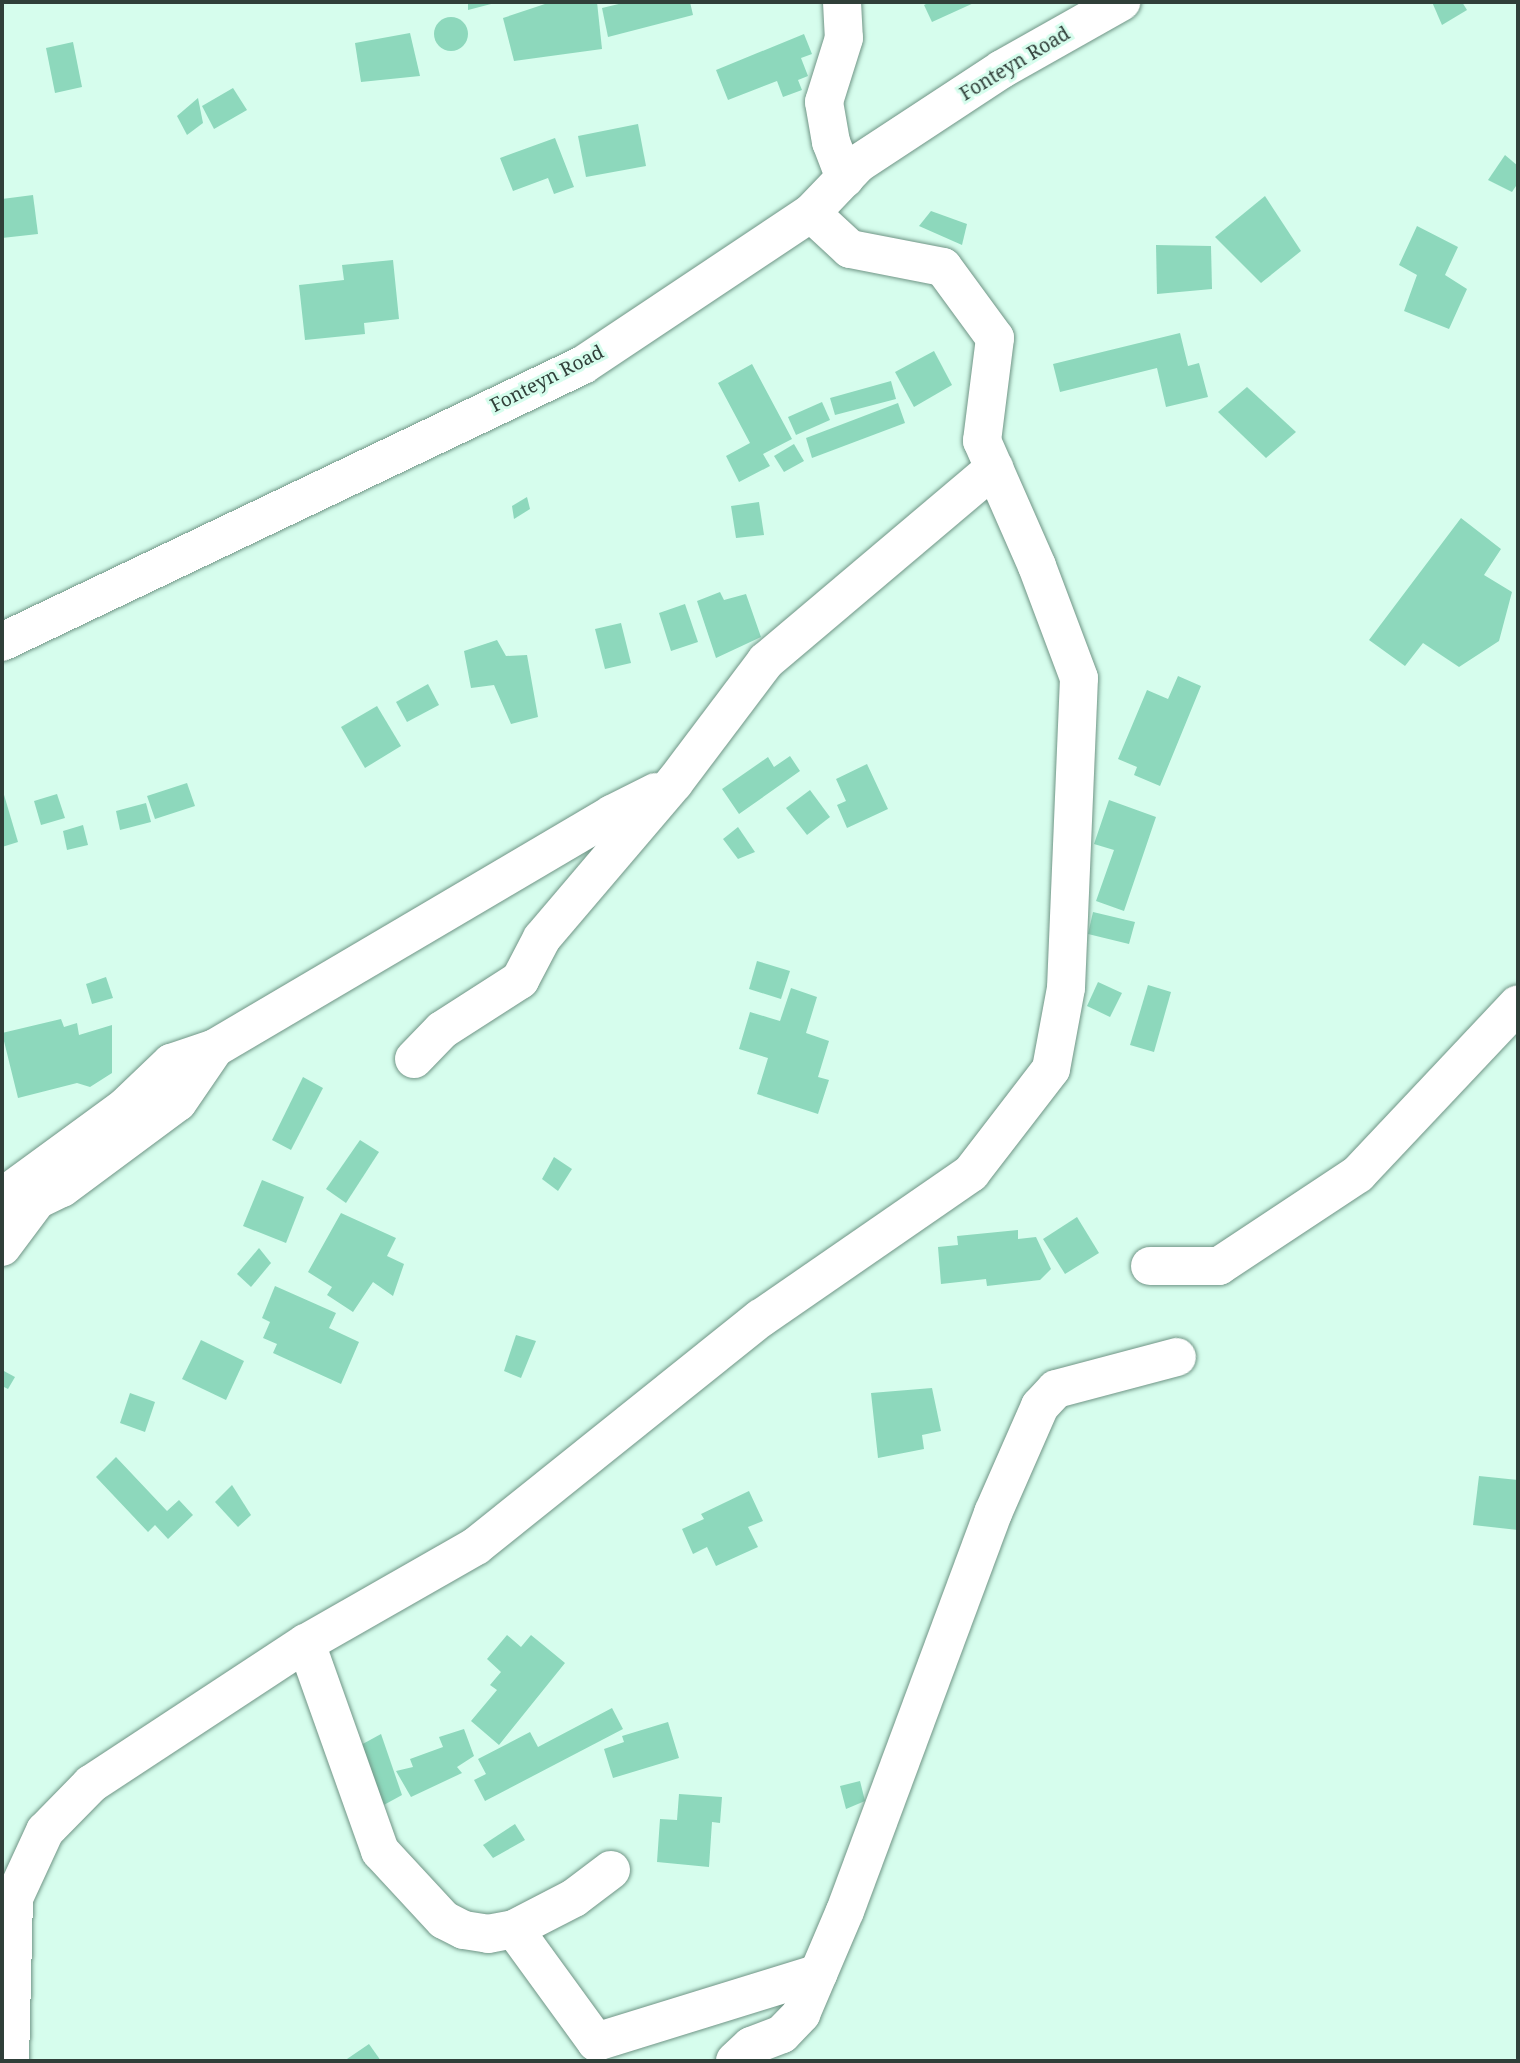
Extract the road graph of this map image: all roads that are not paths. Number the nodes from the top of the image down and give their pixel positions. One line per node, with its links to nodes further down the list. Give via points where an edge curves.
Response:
1 (842, 2): 3 (street, via 844,38 824,102 831,142)
2 (1121, 2): 3 (street, Fonteyn Road, via 1002,69 859,163)
3 (845, 178): 4 (street, Fonteyn Road)
4 (811, 213): 5 (street, via 850,249 943,267 995,338 982,441); 6 (street, Fonteyn Road, via 583,365)
5 (994, 468): 7 (street, via 766,661); 15 (street, via 1079,678 1066,988 1051,1069 971,1173 761,1318 476,1546)
6 (2, 642)
7 (674, 783): 9 (street, via 612,814); 10 (street, via 542,938 520,980 442,1030)
8 (1518, 1004): 13 (street, via 1358,1174 1219,1266)
9 (215, 1048): 11 (street, via 171,1063 125,1107); 12 (street, via 178,1102 62,1188 37,1200)
10 (414, 1059)
11 (2, 1197)
12 (2, 1248)
13 (1150, 1266)
14 (1177, 1357): 19 (street, via 1056,1389 1040,1406 930,1674)
15 (306, 1643): 17 (street, via 91,1784 45,1831); 18 (street, via 380,1851 444,1920 488,1934)
16 (611, 1870): 18 (street, via 574,1898)
17 (8, 1905): 20 (street)
18 (514, 1929): 19 (street, via 596,2042)
19 (819, 1973): 21 (street, via 801,2014 782,2034 751,2046)
20 (10, 2061)
21 (735, 2061)

